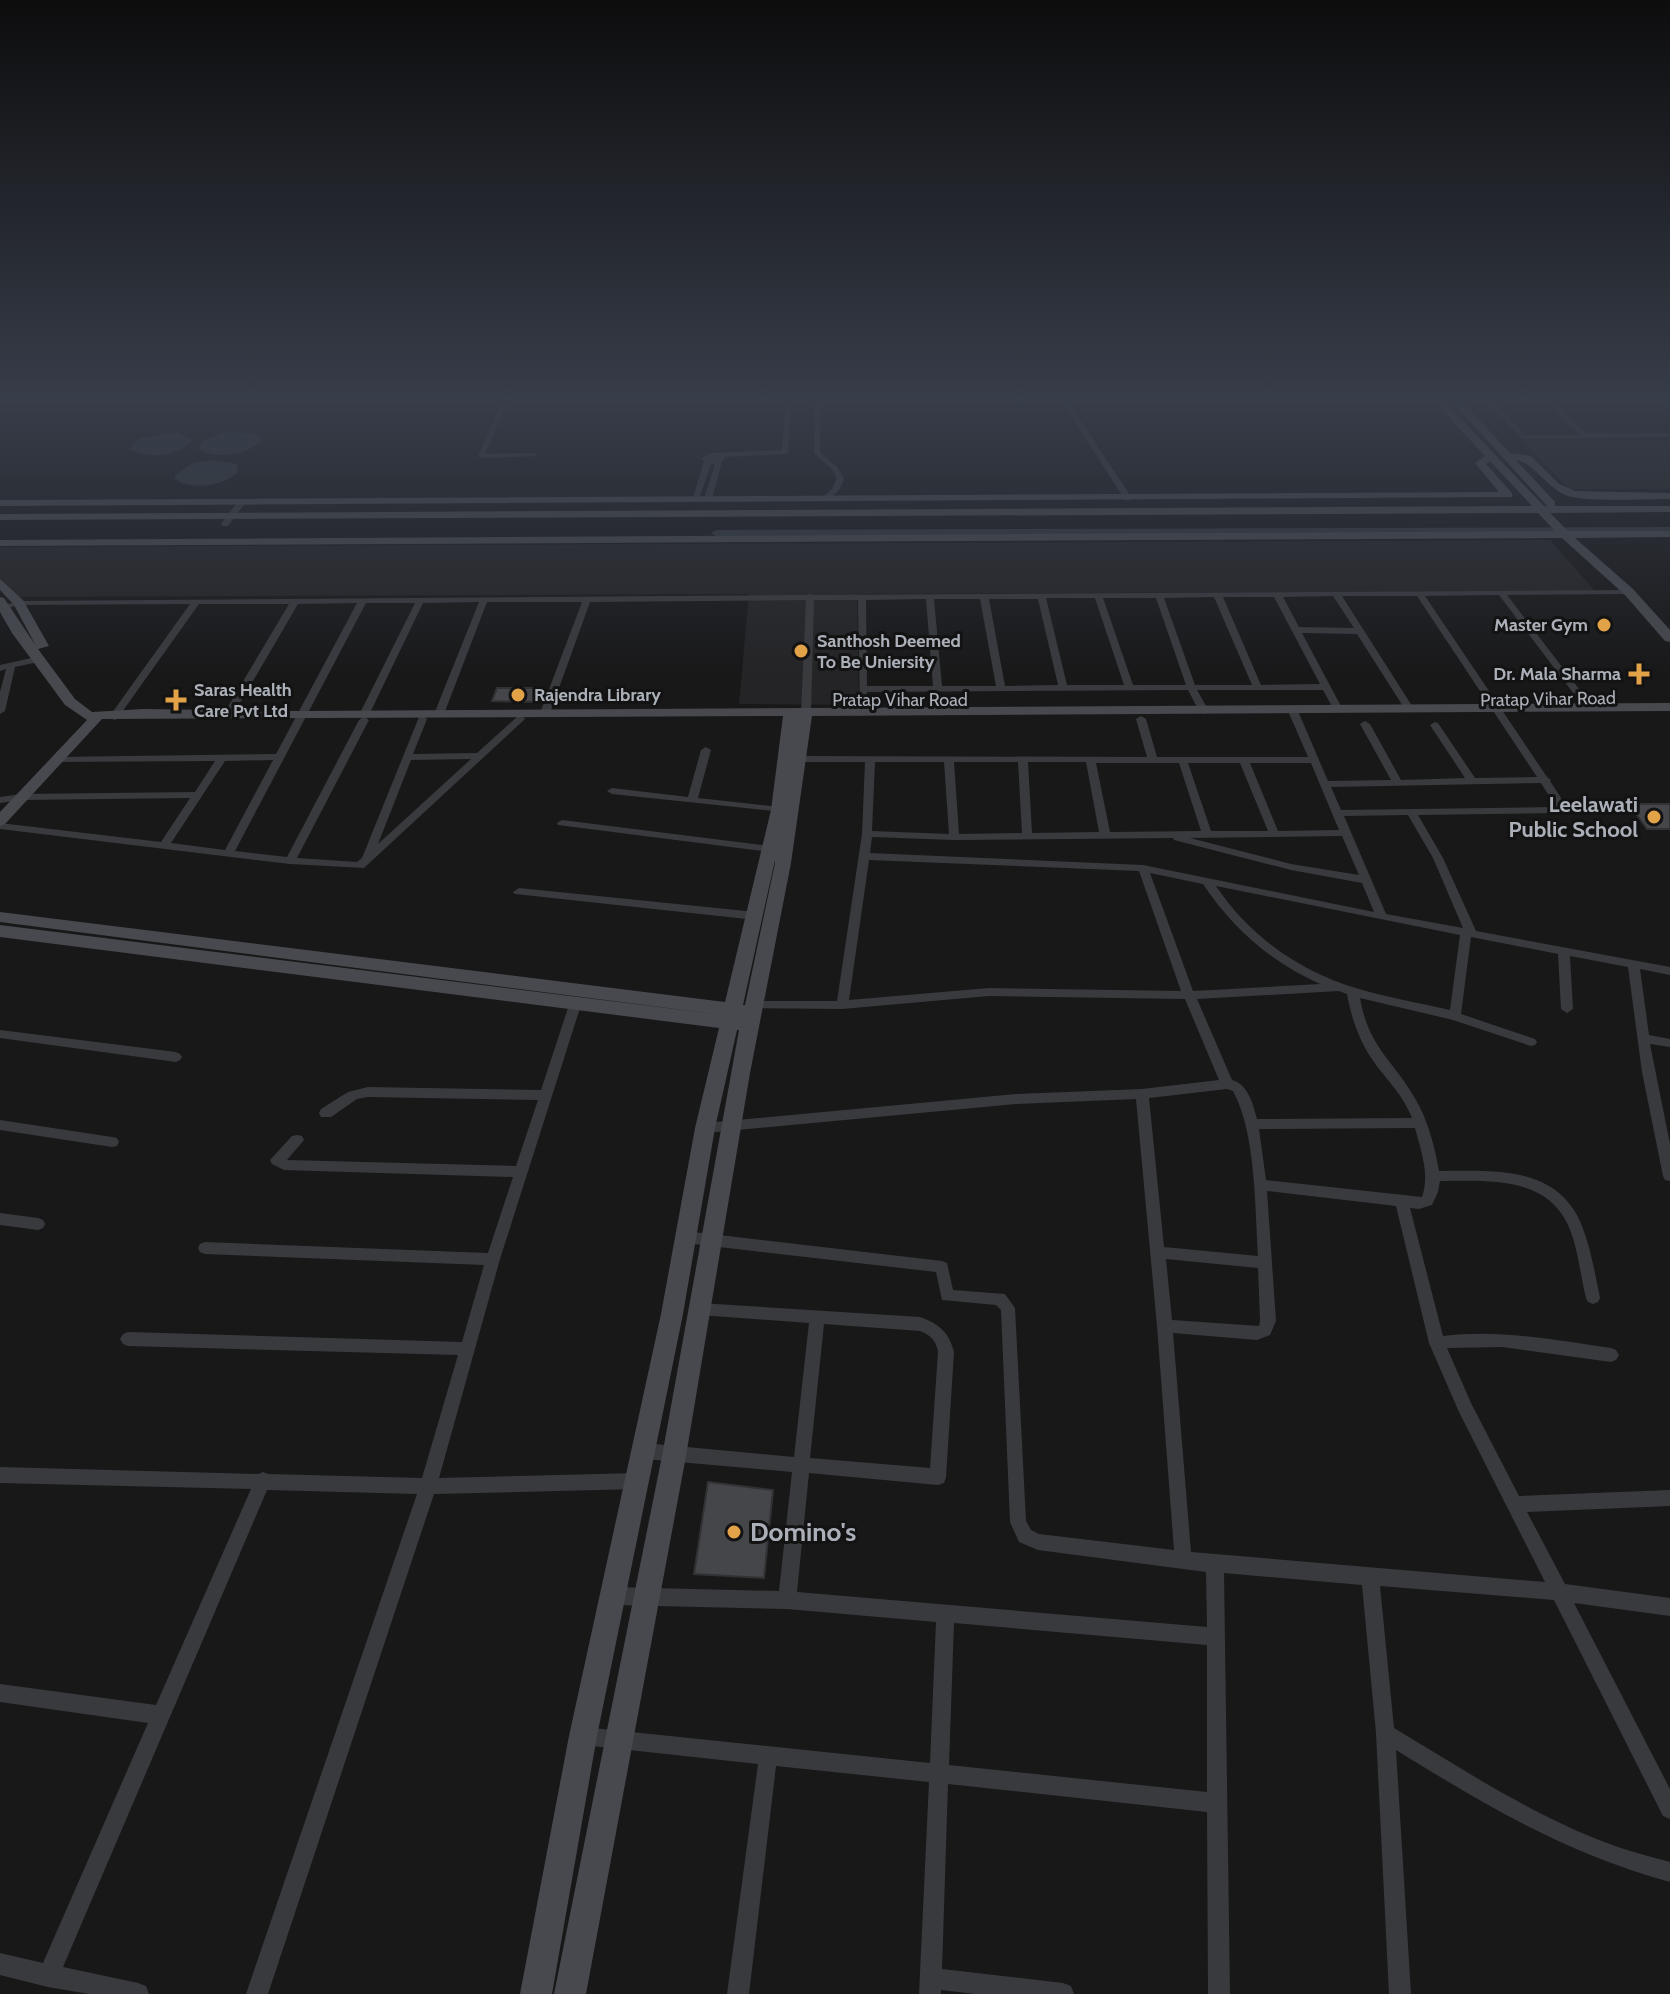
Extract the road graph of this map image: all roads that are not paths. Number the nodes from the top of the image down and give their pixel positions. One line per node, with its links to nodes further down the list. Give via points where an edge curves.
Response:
1 (698, 490): 12 (street)
2 (711, 490): 13 (street)
3 (834, 490): 14 (street)
4 (1123, 490): 10 (street)
5 (1504, 490): 10 (street, via 1508,495)
6 (1522, 490): 18 (street)
7 (1536, 490): 23 (street)
8 (1564, 490): 9 (street, via 1576,495)
9 (1670, 496)
10 (1128, 498): 14 (street)
11 (657, 499): 12 (street); 15 (street); 19 (street)
12 (695, 499): 13 (street)
13 (708, 499): 14 (street)
14 (825, 499)
15 (242, 502): 16 (street); 20 (street)
16 (0, 503)
17 (1670, 509): 23 (street)
18 (1541, 510): 19 (street); 23 (street)
19 (652, 514): 20 (street)
20 (228, 520): 22 (street); 23 (street)
21 (1670, 520): 23 (street)
22 (1, 524)
23 (1565, 526): 24 (street); 25 (street); 27 (street, via 1585,555)
24 (1670, 534)
25 (0, 543)
26 (0, 583): 45 (street)
27 (1629, 592): 29 (street); 49 (street)
28 (1419, 593): 29 (street); 32 (street); 69 (street)
29 (1501, 593): 62 (street)
30 (1217, 594): 31 (street); 35 (street); 53 (street)
31 (1277, 594): 32 (street); 47 (street)
32 (1336, 594): 48 (street)
33 (1041, 595): 34 (street); 39 (street); 57 (street)
34 (1098, 595): 35 (street); 58 (street)
35 (1159, 595): 52 (street)
36 (810, 596): 37 (street); 40 (street); 74 (street)
37 (862, 596): 38 (street); 59 (street)
38 (930, 596): 39 (street); 55 (street)
39 (984, 596): 56 (street)
40 (587, 599): 41 (street); 67 (street)
41 (484, 600): 42 (street); 70 (street)
42 (420, 601): 44 (street); 78 (street)
43 (196, 602): 45 (street); 46 (street); 77 (street)
44 (362, 602): 46 (street); 80 (street)
45 (8, 603): 50 (street, via 17,630); 61 (street, via 80,699)
46 (294, 603): 72 (street)
47 (1296, 630): 48 (street); 54 (street)
48 (1360, 631): 63 (street)
49 (1670, 638)
50 (40, 659): 51 (street); 61 (street, via 70,702)
51 (5, 667): 65 (street)
52 (1191, 687): 53 (street); 58 (street); 66 (street)
53 (1258, 687): 54 (street)
54 (1326, 687): 64 (street)
55 (938, 688): 56 (street); 59 (street)
56 (1001, 688): 57 (street)
57 (1063, 688): 58 (street)
58 (1129, 688)
59 (863, 689): 68 (street)
60 (1670, 707): 62 (street, Pratap Vihar Road)
61 (81, 708): 79 (street)
62 (1589, 708): 69 (street, Pratap Vihar Road)
63 (1409, 709): 64 (street, Pratap Vihar Road); 69 (street, Pratap Vihar Road)
64 (1338, 710): 71 (street, Pratap Vihar Road)
65 (0, 711)
66 (1204, 711): 68 (street, Pratap Vihar Road); 71 (street, Pratap Vihar Road)
67 (545, 713): 70 (street, Pratap Vihar Road); 73 (street, Pratap Vihar Road)
68 (863, 713): 74 (street, Pratap Vihar Road)
69 (1501, 713): 71 (street, Pratap Vihar Road); 76 (street, Pratap Vihar Road); 101 (street)
70 (439, 714): 78 (street, Pratap Vihar Road)
71 (1294, 714): 83 (street, Pratap Vihar Road); 94 (street)
72 (228, 715): 75 (street, Pratap Vihar Road); 80 (street, Pratap Vihar Road)
73 (650, 715): 74 (street, Pratap Vihar Road); 82 (street, Pratap Vihar Road)
74 (798, 715): 83 (street, Pratap Vihar Road); 91 (street); 110 (street)
75 (131, 716): 77 (street, Pratap Vihar Road); 80 (street, Pratap Vihar Road)
76 (1670, 716)
77 (114, 717): 79 (street, Pratap Vihar Road)
78 (364, 717): 80 (street, Pratap Vihar Road); 81 (street, Pratap Vihar Road); 127 (street)
79 (96, 718): 92 (street)
80 (301, 718): 88 (street)
81 (422, 719): 82 (street, Pratap Vihar Road); 89 (street)
82 (520, 719): 87 (street)
83 (1141, 719): 96 (street)
84 (1365, 724): 103 (street)
85 (1435, 725): 102 (street)
86 (706, 750): 109 (street)
87 (480, 756): 89 (street); 128 (street)
88 (280, 757): 90 (street); 125 (street)
89 (407, 757): 128 (street)
90 (222, 758): 92 (street); 106 (street)
91 (799, 759): 99 (street); 148 (street, via 783,863)
92 (56, 760): 107 (street)
93 (1023, 760): 95 (street); 100 (street); 121 (street)
94 (1312, 760): 98 (street); 104 (street)
95 (1091, 761): 96 (street); 119 (street)
96 (1153, 761): 97 (street)
97 (1183, 761): 98 (street); 118 (street)
98 (1244, 761): 115 (street)
99 (870, 762): 100 (street); 117 (street)
100 (949, 762): 122 (street)
101 (1546, 780): 102 (street); 112 (street, via 1562,805 1558,810)
102 (1472, 782): 103 (street)
103 (1398, 783): 104 (street)
104 (1325, 784): 111 (street)
105 (612, 791): 109 (street)
106 (199, 795): 107 (street); 123 (street)
107 (21, 797): 108 (street); 114 (street)
108 (0, 800)
109 (692, 800): 110 (street)
110 (779, 810): 124 (street)
111 (1338, 813): 112 (street); 116 (street)
112 (1412, 813): 137 (street, via 1438,858)
113 (562, 823): 124 (street)
114 (0, 824): 123 (street)
115 (1274, 833): 116 (street); 118 (street)
116 (1345, 833): 131 (street)
117 (867, 834): 122 (street); 126 (street)
118 (1207, 834): 120 (street)
119 (1105, 835): 120 (street); 121 (street)
120 (1167, 835): 131 (street)
121 (1027, 836): 122 (street)
122 (954, 837)
123 (164, 846): 125 (street)
124 (769, 849): 133 (street)
125 (228, 854): 127 (street)
126 (863, 856): 129 (street); 146 (street)
127 (290, 861): 128 (street, via 352,866)
128 (365, 862)
129 (1143, 868): 130 (street); 144 (street)
130 (1206, 880): 135 (street); 142 (street, via 1229,914 1267,948)
131 (1365, 880): 135 (street)
132 (519, 892): 133 (street)
133 (756, 916): 148 (street)
134 (0, 917): 141 (street)
135 (1382, 917): 137 (street)
136 (0, 931): 141 (street)
137 (1469, 933): 138 (street); 149 (street)
138 (1564, 951): 139 (street); 147 (street)
139 (1633, 964): 140 (street); 151 (street)
140 (1670, 971)
141 (411, 977): 145 (street); 148 (street)
142 (1339, 987): 143 (street); 144 (street)
143 (1353, 992): 149 (street); 159 (street, via 1357,1019 1369,1044 1415,1104)
144 (1189, 995): 146 (street, via 989,992); 155 (street)
145 (575, 1005): 148 (street); 157 (street)
146 (842, 1005): 148 (street)
147 (1567, 1009)
148 (743, 1015): 160 (street); 163 (street)
149 (1455, 1016): 152 (street)
150 (0, 1034): 154 (street)
151 (1644, 1038): 153 (street); 164 (street)
152 (1531, 1042)
153 (1670, 1043)
154 (176, 1057)
155 (1227, 1084): 156 (street); 161 (street, via 1241,1091)
156 (1142, 1094): 160 (street, via 1016,1099); 177 (street)
157 (544, 1095): 158 (street, via 368,1092 353,1095); 167 (street)
158 (326, 1113)
159 (1420, 1123): 161 (street); 168 (street)
160 (732, 1124): 163 (street); 175 (street)
161 (1251, 1124): 170 (street)
162 (0, 1125): 166 (street)
163 (705, 1128): 174 (street)
164 (1666, 1133): 169 (street)
165 (297, 1140): 167 (street, via 277,1160 284,1165)
166 (112, 1142)
167 (522, 1172): 178 (street)
168 (1433, 1176): 171 (street, via 1427,1201); 180 (street, via 1512,1177 1554,1194 1575,1226)
169 (1670, 1176)
170 (1261, 1185): 171 (street); 179 (street)
171 (1402, 1202): 185 (street)
172 (0, 1219): 173 (street)
173 (38, 1224)
174 (685, 1237): 175 (street); 188 (street)
175 (713, 1240): 181 (street); 197 (street, via 942,1267 947,1296 1000,1299 1008,1308 1014,1483 1018,1522 1025,1536)
176 (205, 1248): 178 (street)
177 (1157, 1252): 179 (street); 183 (street)
178 (493, 1259): 186 (street)
179 (1264, 1263): 183 (street, via 1265,1330)
180 (1593, 1298)
181 (699, 1309): 182 (street); 189 (street)
182 (817, 1319): 190 (street); 190 (street, via 936,1329 946,1352 938,1477)
183 (1165, 1326): 197 (street)
184 (128, 1339): 186 (street)
185 (1437, 1343): 187 (street, via 1509,1340); 196 (street)
186 (468, 1349): 194 (street)
187 (1611, 1355)
188 (644, 1451): 189 (street); 193 (street)
189 (674, 1456): 190 (street); 202 (street)
190 (801, 1467): 203 (street)
191 (0, 1475): 192 (street)
192 (263, 1480): 194 (street); 208 (street)
193 (638, 1481): 194 (street); 201 (street)
194 (428, 1486): 221 (street)
195 (1670, 1498): 196 (street)
196 (1514, 1504): 200 (street)
197 (1183, 1560): 198 (street)
198 (1215, 1564): 199 (street); 206 (street)
199 (1370, 1576): 200 (street); 209 (street)
200 (1558, 1592): 204 (street); 215 (street)
201 (613, 1596): 202 (street); 210 (street)
202 (647, 1597): 203 (street); 211 (street)
203 (787, 1600): 205 (street)
204 (1670, 1607)
205 (945, 1613): 206 (street); 213 (street)
206 (1217, 1637): 214 (street)
207 (0, 1693): 208 (street)
208 (159, 1715): 218 (street)
209 (1385, 1733): 216 (street, via 1562,1836 1621,1861); 227 (street)
210 (583, 1736): 211 (street); 222 (street)
211 (621, 1740): 212 (street); 223 (street)
212 (768, 1757): 213 (street); 224 (street)
213 (939, 1775): 214 (street); 219 (street)
214 (1216, 1803): 226 (street)
215 (1670, 1809)
216 (1670, 1872)
217 (0, 1964): 218 (street)
218 (48, 1976): 220 (street)
219 (931, 1986): 225 (street)
220 (138, 1994)
221 (257, 1994)
222 (536, 1994)
223 (570, 1994)
224 (738, 1994)
225 (1063, 1994)
226 (1219, 1994)
227 (1400, 1994)

